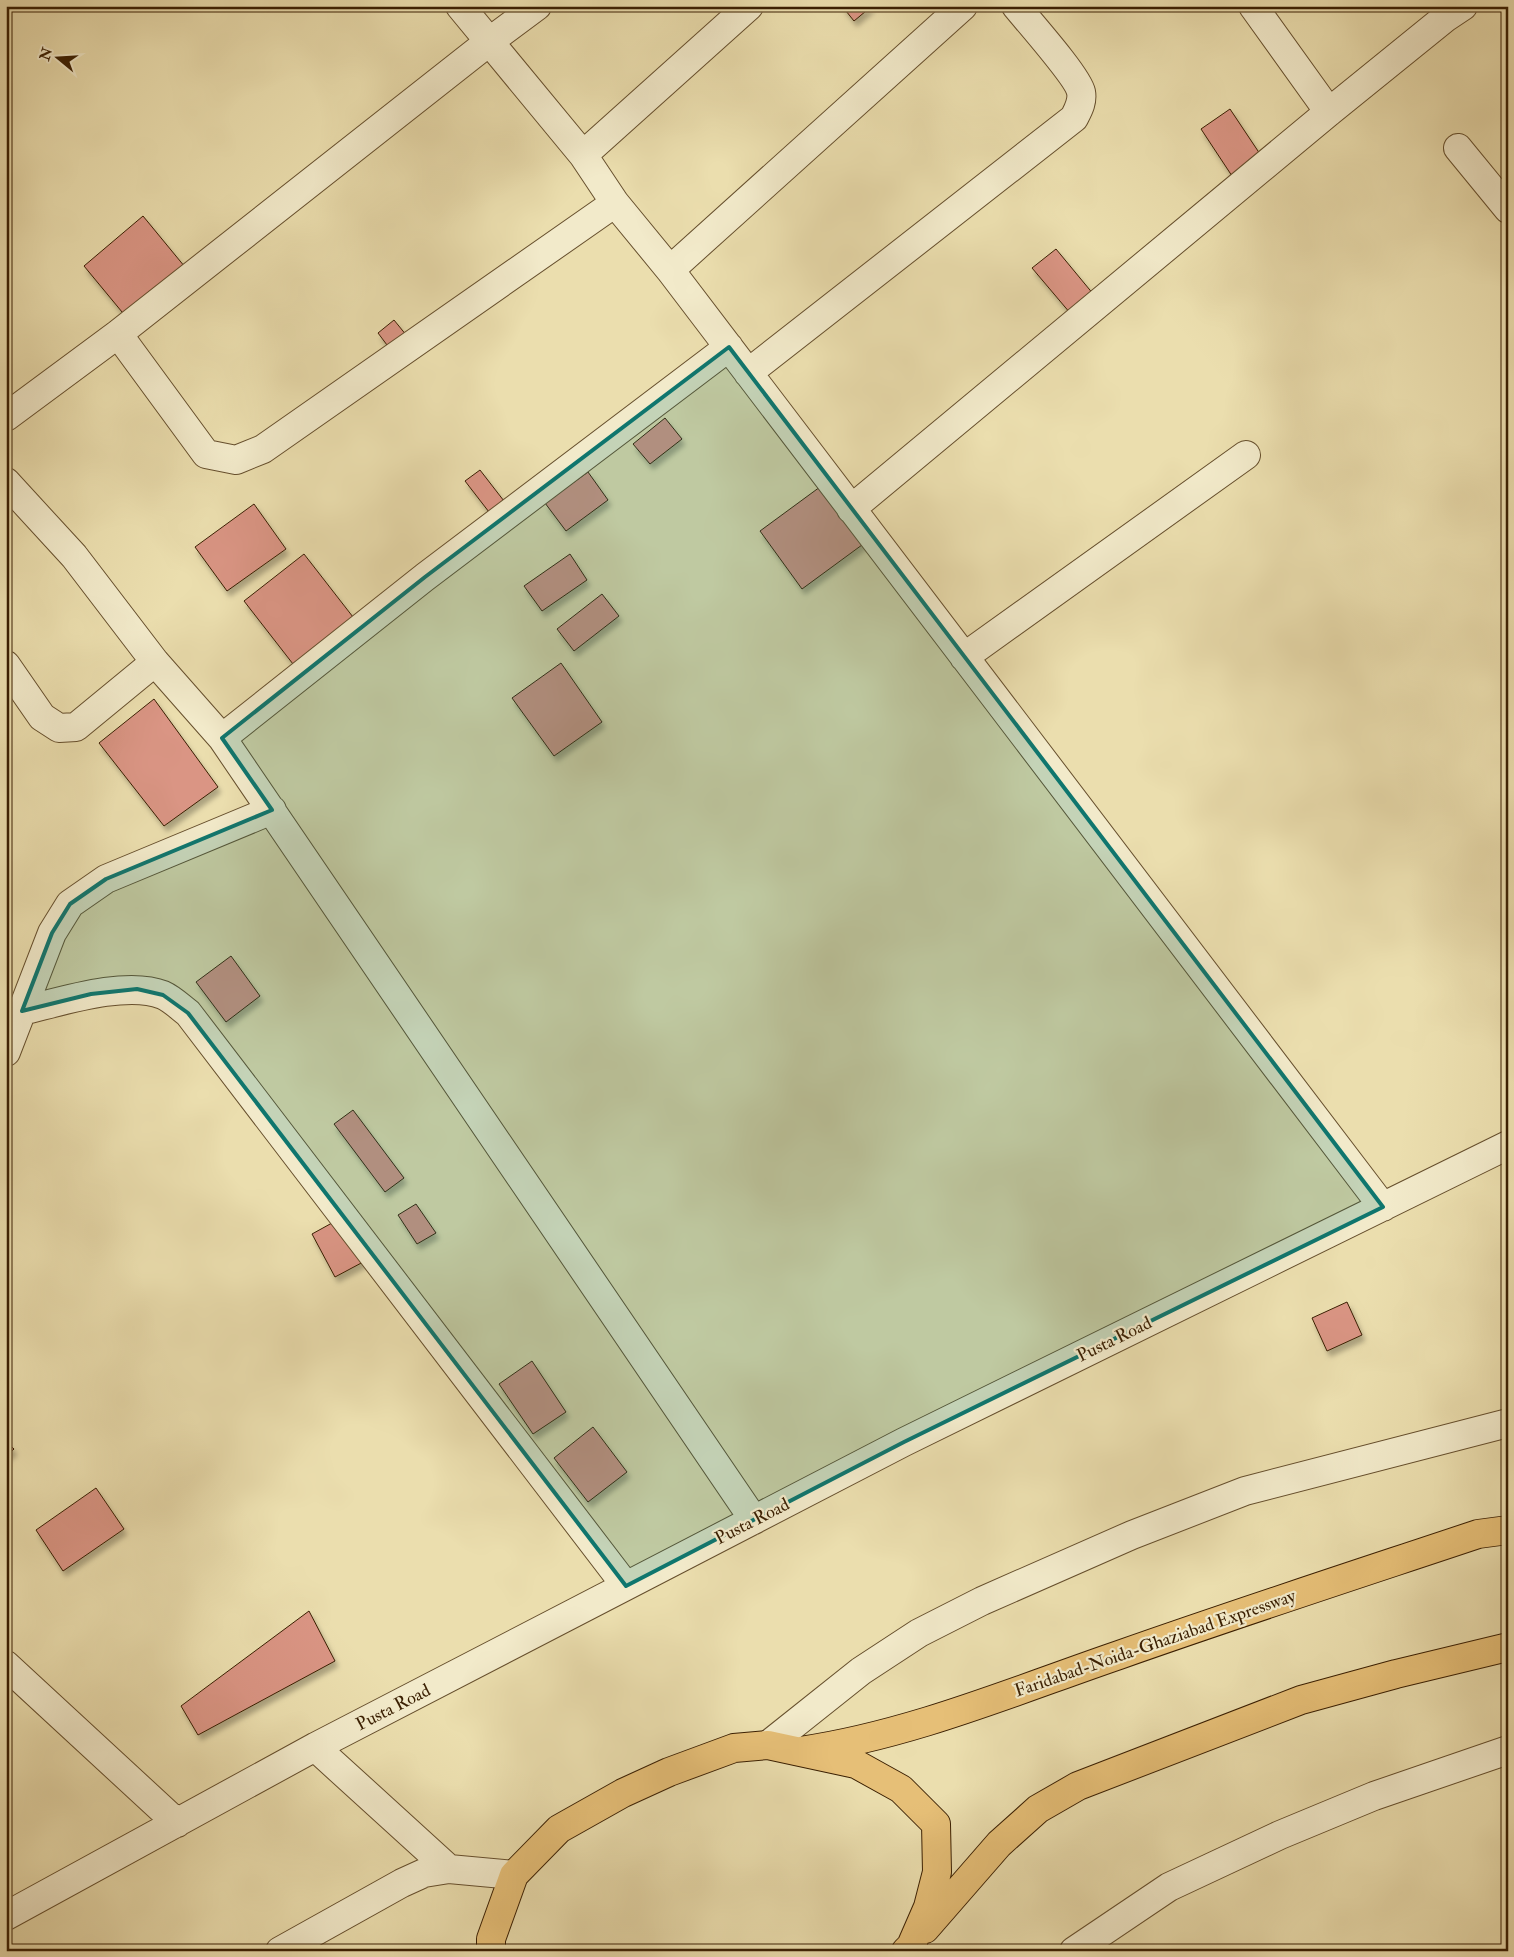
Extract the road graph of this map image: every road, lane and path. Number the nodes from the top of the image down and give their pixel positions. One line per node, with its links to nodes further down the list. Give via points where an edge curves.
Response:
1 (460, 6): 8 (street)
2 (538, 6): 8 (street)
3 (749, 6): 11 (street)
4 (963, 6): 14 (street)
5 (1016, 6): 17 (street, via 1070,73 1081,92 1080,106 1074,118)
6 (1253, 6): 9 (street)
7 (1448, 10): 9 (street)
8 (490, 41): 11 (street); 15 (street)
9 (1329, 112): 21 (street)
10 (1458, 148): 13 (street)
11 (583, 155): 12 (street)
12 (614, 203): 14 (street); 15 (street, via 263,449 236,460 206,454)
13 (1508, 209)
14 (670, 270): 16 (street)
15 (118, 334): 18 (street)
16 (729, 347): 17 (street); 25 (street, via 425,577)
17 (748, 373): 21 (street)
18 (6, 417)
19 (1246, 455): 22 (street)
20 (6, 482): 23 (street, via 74,556)
21 (851, 509): 22 (street)
22 (964, 656): 30 (street)
23 (155, 662): 24 (street, via 76,727 59,728 42,717); 25 (street)
24 (6, 665)
25 (222, 738): 26 (street)
26 (272, 810): 27 (street, via 106,879 70,904 52,933); 32 (street)
27 (22, 1011): 28 (street); 34 (street, via 91,994 137,989 163,995 188,1013)
28 (6, 1052)
29 (1508, 1145): 30 (street, Pusta Road)
30 (1383, 1207): 32 (street, Pusta Road, via 904,1442)
31 (1508, 1422): 37 (street, via 1245,1491 1088,1554 919,1633 861,1671)
32 (754, 1520): 34 (street, Pusta Road)
33 (1508, 1530): 40 (main road, Faridabad-Noida-Ghaziabad Expressway, via 1478,1534 1186,1631 936,1719 843,1745)
34 (626, 1586): 38 (street, Pusta Road)
35 (1508, 1647): 46 (main road, via 1301,1700 1078,1786 1038,1809 999,1844)
36 (6, 1665): 41 (street)
37 (768, 1745): 40 (main road); 43 (main road, via 734,1748 623,1793 559,1829)
38 (315, 1747): 41 (street, Pusta Road); 42 (street)
39 (1508, 1750): 48 (street, via 1374,1796 1280,1835 1169,1887)
40 (800, 1751): 46 (main road, via 856,1764 901,1789 936,1824 937,1872 928,1907)
41 (178, 1823): 44 (street, Pusta Road)
42 (449, 1869): 43 (street); 47 (street, via 424,1873 402,1883)
43 (514, 1875): 45 (main road)
44 (6, 1916)
45 (485, 1947)
46 (908, 1948)
47 (280, 1951)
48 (1074, 1951)

